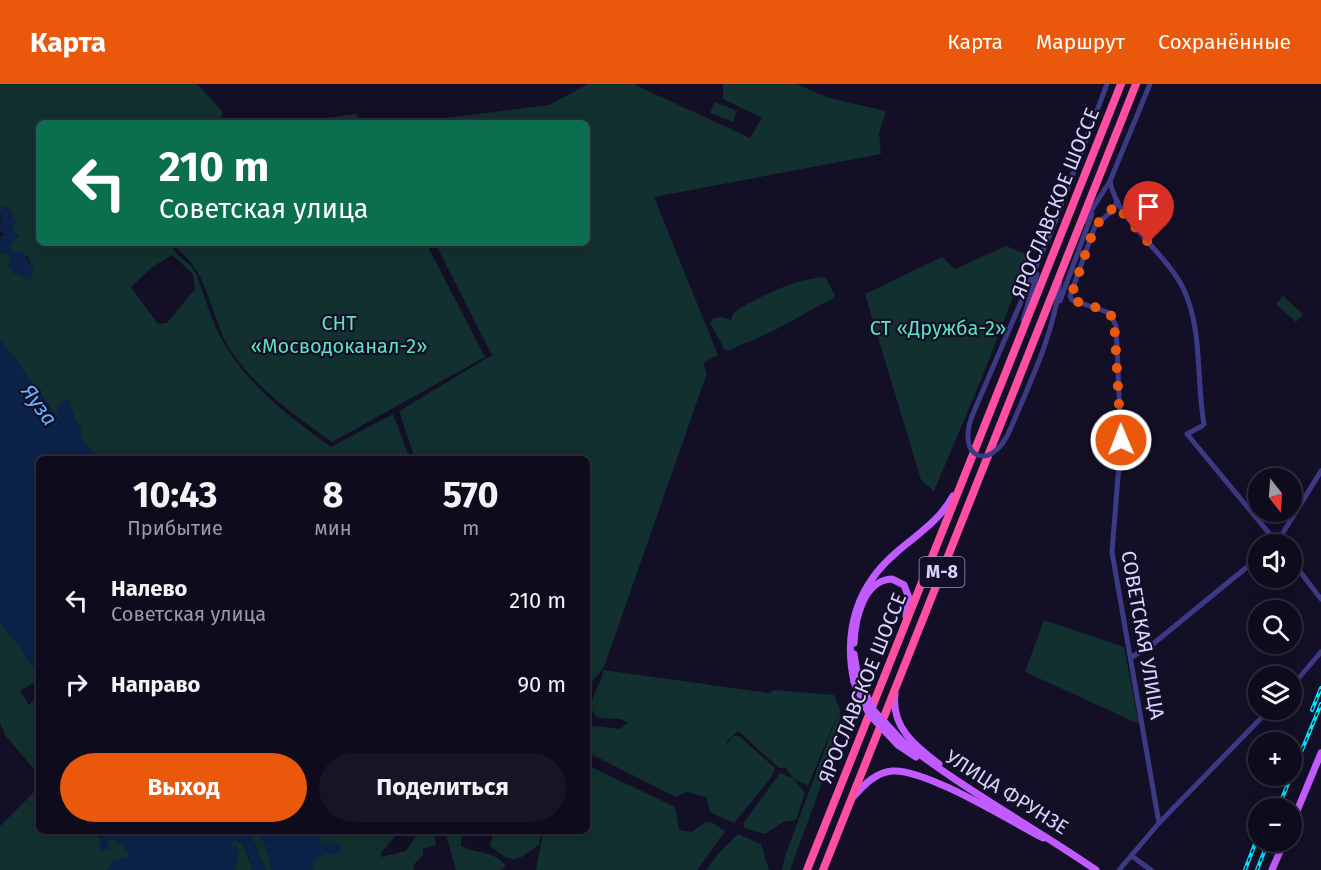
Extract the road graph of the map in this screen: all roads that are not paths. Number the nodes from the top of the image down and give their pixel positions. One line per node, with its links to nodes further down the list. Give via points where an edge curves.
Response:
1 (1107, 84): 9 (street)
2 (1120, 84): 12 (highway, ЯРОСЛАВСКОЕ ШОССЕ / М-8)
3 (1136, 84): 8 (highway, ЯРОСЛАВСКОЕ ШОССЕ / М-8)
4 (1150, 84): 5 (street)
5 (1110, 181): 6 (street); 7 (street)
6 (1097, 203): 7 (street, via 1107,198); 8 (street); 11 (street)
7 (1117, 203): 15 (street, via 1175,274 1192,314 1203,425 1187,434); 22 (street, СОВЕТСКАЯ УЛИЦА, via 1095,226 1072,300 1110,313 1116,326 1121,440 1112,552)
8 (1078, 231): 10 (highway, ЯРОСЛАВСКОЕ ШОССЕ / М-8)
9 (1051, 232): 11 (street, bridge, via 972,416 966,437 969,447 978,455 998,452 1010,430); 12 (street)
10 (1061, 274): 11 (street); 25 (highway, ЯРОСЛАВСКОЕ ШОССЕ / М-8)
11 (1057, 308)
12 (1020, 337): 14 (highway, ЯРОСЛАВСКОЕ ШОССЕ / М-8)
13 (1321, 471): 16 (street)
14 (964, 476): 20 (highway, ЯРОСЛАВСКОЕ ШОССЕ / М-8); 24 (main road, via 942,513 880,566 863,591 850,629 849,652)
15 (1269, 534)
16 (1283, 534)
17 (1248, 566): 22 (street)
18 (1302, 574): 19 (street)
19 (1321, 599)
20 (902, 634): 24 (main road, via 907,591 897,580 886,579 870,590 858,617); 35 (highway, ЯРОСЛАВСКОЕ ШОССЕ / М-8)
21 (1321, 652): 23 (street)
22 (1132, 657): 30 (street, СОВЕТСКАЯ УЛИЦА)
23 (1302, 674)
24 (856, 680): 31 (main road, УЛИЦА ФРУНЗЕ, bridge, via 869,714 900,743 953,784)
25 (896, 689): 28 (highway, ЯРОСЛАВСКОЕ ШОССЕ / М-8); 31 (main road, via 895,716 914,743)
26 (1259, 720): 30 (street)
27 (1321, 753): 29 (main road)
28 (852, 797): 31 (main road, via 878,775 908,772); 36 (highway, ЯРОСЛАВСКОЕ ШОССЕ / М-8)
29 (1302, 799)
30 (1159, 823): 33 (street)
31 (1044, 837): 37 (main road, УЛИЦА ФРУНЗЕ); 38 (main road, УЛИЦА ФРУНЗЕ)
32 (1280, 852): 41 (main road)
33 (1133, 857): 34 (street); 40 (street)
34 (1125, 867): 39 (street)
35 (807, 870)
36 (823, 870)
37 (1090, 870)
38 (1097, 870)
39 (1119, 870)
40 (1151, 870)
41 (1272, 870)

